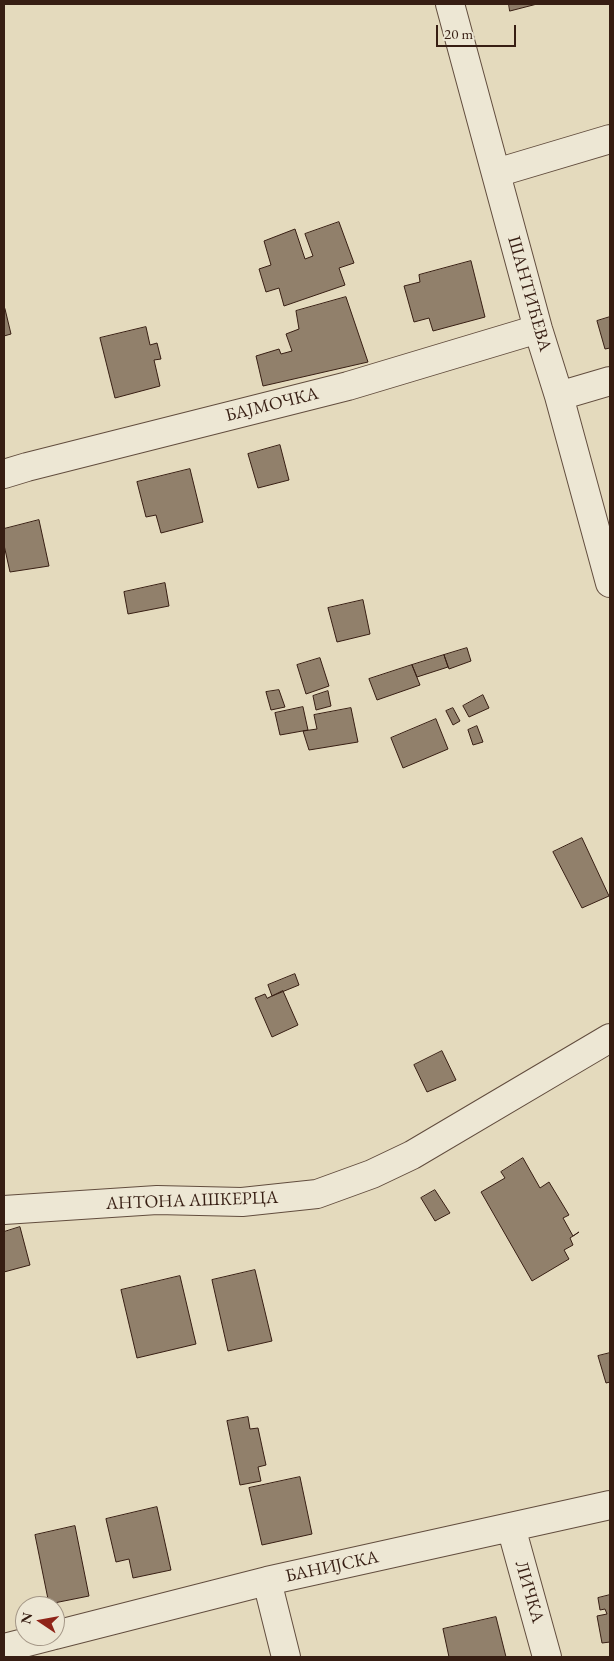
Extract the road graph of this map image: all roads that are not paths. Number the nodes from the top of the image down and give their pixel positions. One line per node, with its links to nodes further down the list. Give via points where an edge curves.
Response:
1 (450, 4): 3 (street, ШАНТИЋЕВА)
2 (610, 139): 3 (street)
3 (496, 172): 4 (street, ШАНТИЋЕВА)
4 (538, 329): 6 (street, ШАНТИЋЕВА); 7 (street, БАЈМОЧКА, via 348,386)
5 (610, 382): 6 (street)
6 (558, 396): 8 (street, ШАНТИЋЕВА)
7 (4, 474)
8 (610, 583)
9 (610, 1038): 10 (street, АНТОНА АШКЕРЦА, via 412,1155 317,1194 242,1202 157,1200)
10 (4, 1210)
11 (610, 1505): 12 (street, БАНИЈСКА)
12 (510, 1527): 13 (street, БАНИЈСКА); 16 (street, ЛИЧКА)
13 (267, 1581): 14 (street, БАНИЈСКА); 15 (street)
14 (65, 1632)
15 (286, 1657)
16 (547, 1657)

